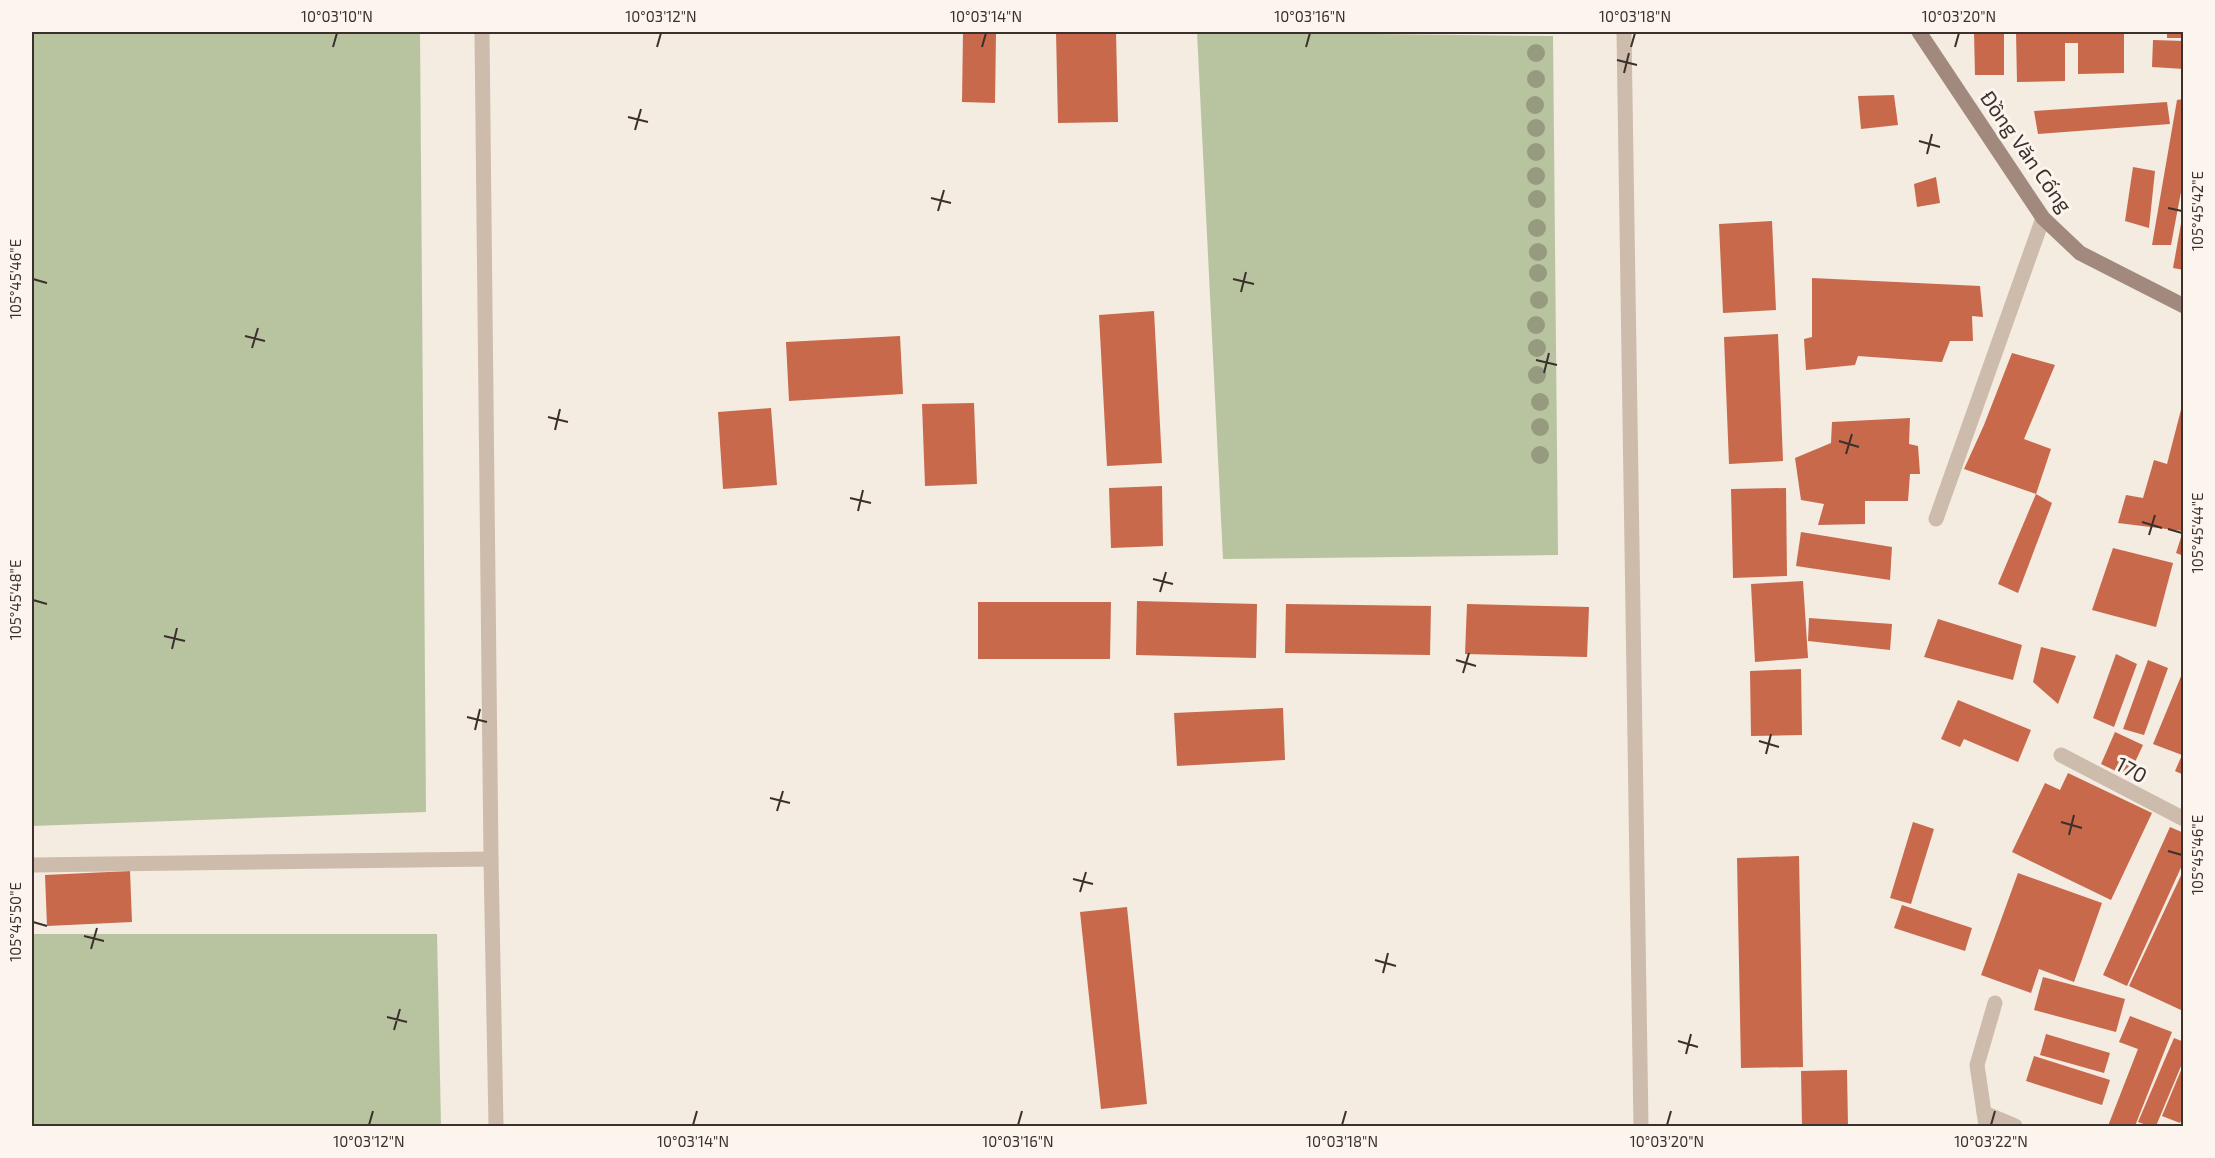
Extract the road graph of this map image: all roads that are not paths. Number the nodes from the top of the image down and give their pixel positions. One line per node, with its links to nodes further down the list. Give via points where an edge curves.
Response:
1 (482, 32): 9 (street)
2 (1624, 32): 14 (street)
3 (1919, 32): 4 (street, Đồng Văn Cống)
4 (2043, 218): 5 (street, Đồng Văn Cống, via 2080,253); 6 (street)
5 (2184, 306)
6 (1936, 519)
7 (2061, 755): 8 (street, 170)
8 (2184, 819)
9 (490, 859): 10 (street); 13 (street)
10 (32, 865)
11 (1995, 1003): 12 (street, via 1977,1065)
12 (1985, 1120): 15 (street)
13 (496, 1126)
14 (1641, 1126)
15 (2015, 1126)

